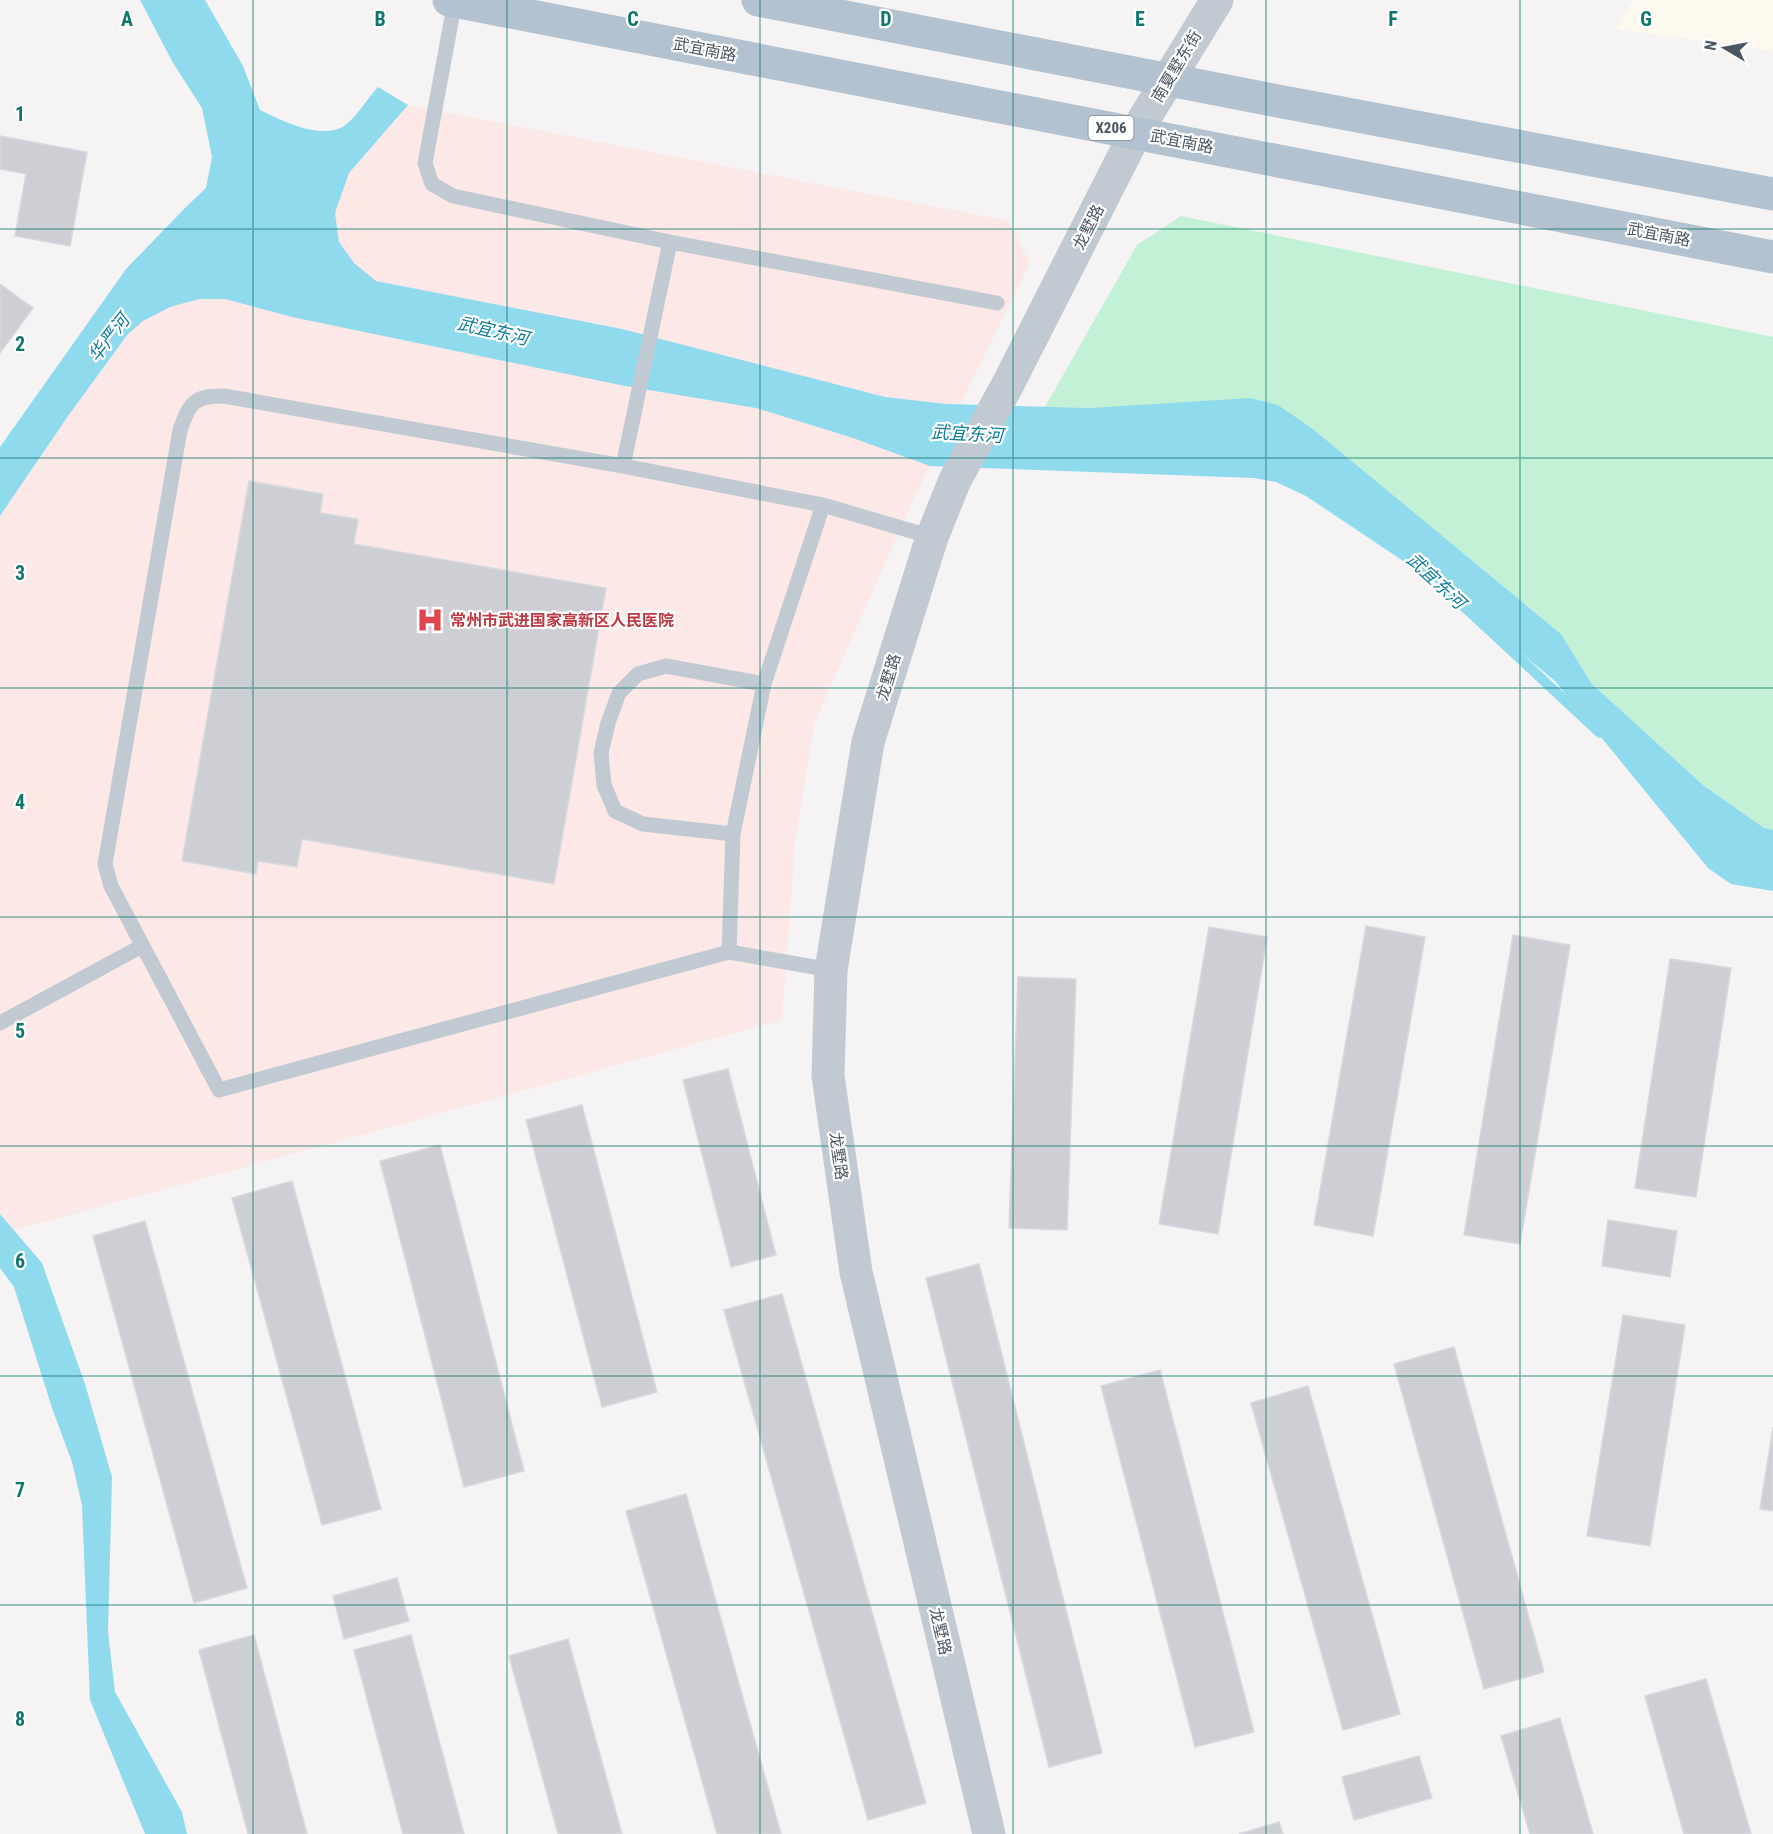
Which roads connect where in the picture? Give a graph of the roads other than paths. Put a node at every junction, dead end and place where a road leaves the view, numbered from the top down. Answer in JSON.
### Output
{"nodes":[{"id":1,"x":758,"y":0,"type":"edge"},
{"id":2,"x":1216,"y":0,"type":"edge"},
{"id":3,"x":452,"y":1,"type":"edge"},
{"id":4,"x":1167,"y":80,"type":"junction"},
{"id":5,"x":1136,"y":132,"type":"junction"},
{"id":6,"x":1773,"y":194,"type":"edge"},
{"id":7,"x":670,"y":242,"type":"junction"},
{"id":8,"x":1773,"y":257,"type":"edge"},
{"id":9,"x":997,"y":303,"type":"dead end"},
{"id":10,"x":623,"y":466,"type":"junction"},
{"id":11,"x":823,"y":505,"type":"junction"},
{"id":12,"x":932,"y":537,"type":"junction"},
{"id":13,"x":764,"y":684,"type":"junction"},
{"id":14,"x":733,"y":834,"type":"junction"},
{"id":15,"x":142,"y":946,"type":"junction"},
{"id":16,"x":729,"y":952,"type":"junction"},
{"id":17,"x":831,"y":970,"type":"junction"},
{"id":18,"x":0,"y":1023,"type":"edge"},
{"id":19,"x":989,"y":1834,"type":"edge"}],
"edges":[{"from":1,"to":4,"type":"main road"},
{"from":2,"to":4,"type":"street","name":"南夏墅东街"},
{"from":3,"to":5,"type":"main road","name":"武宜南路","number":"X206"},
{"from":3,"to":7,"type":"lane"},
{"from":4,"to":5,"type":"street","name":"南夏墅东街"},
{"from":4,"to":6,"type":"main road"},
{"from":5,"to":8,"type":"main road","name":"武宜南路","number":"X206"},
{"from":5,"to":12,"type":"street","name":"龙墅路"},
{"from":7,"to":9,"type":"lane"},
{"from":7,"to":10,"type":"lane"},
{"from":10,"to":11,"type":"lane"},
{"from":10,"to":15,"type":"lane"},
{"from":11,"to":12,"type":"lane"},
{"from":11,"to":13,"type":"lane"},
{"from":12,"to":17,"type":"street","name":"龙墅路"},
{"from":13,"to":14,"type":"lane"},
{"from":13,"to":14,"type":"lane"},
{"from":14,"to":16,"type":"lane"},
{"from":15,"to":16,"type":"lane"},
{"from":15,"to":18,"type":"lane"},
{"from":16,"to":17,"type":"lane"},
{"from":17,"to":19,"type":"street","name":"龙墅路"}]}
